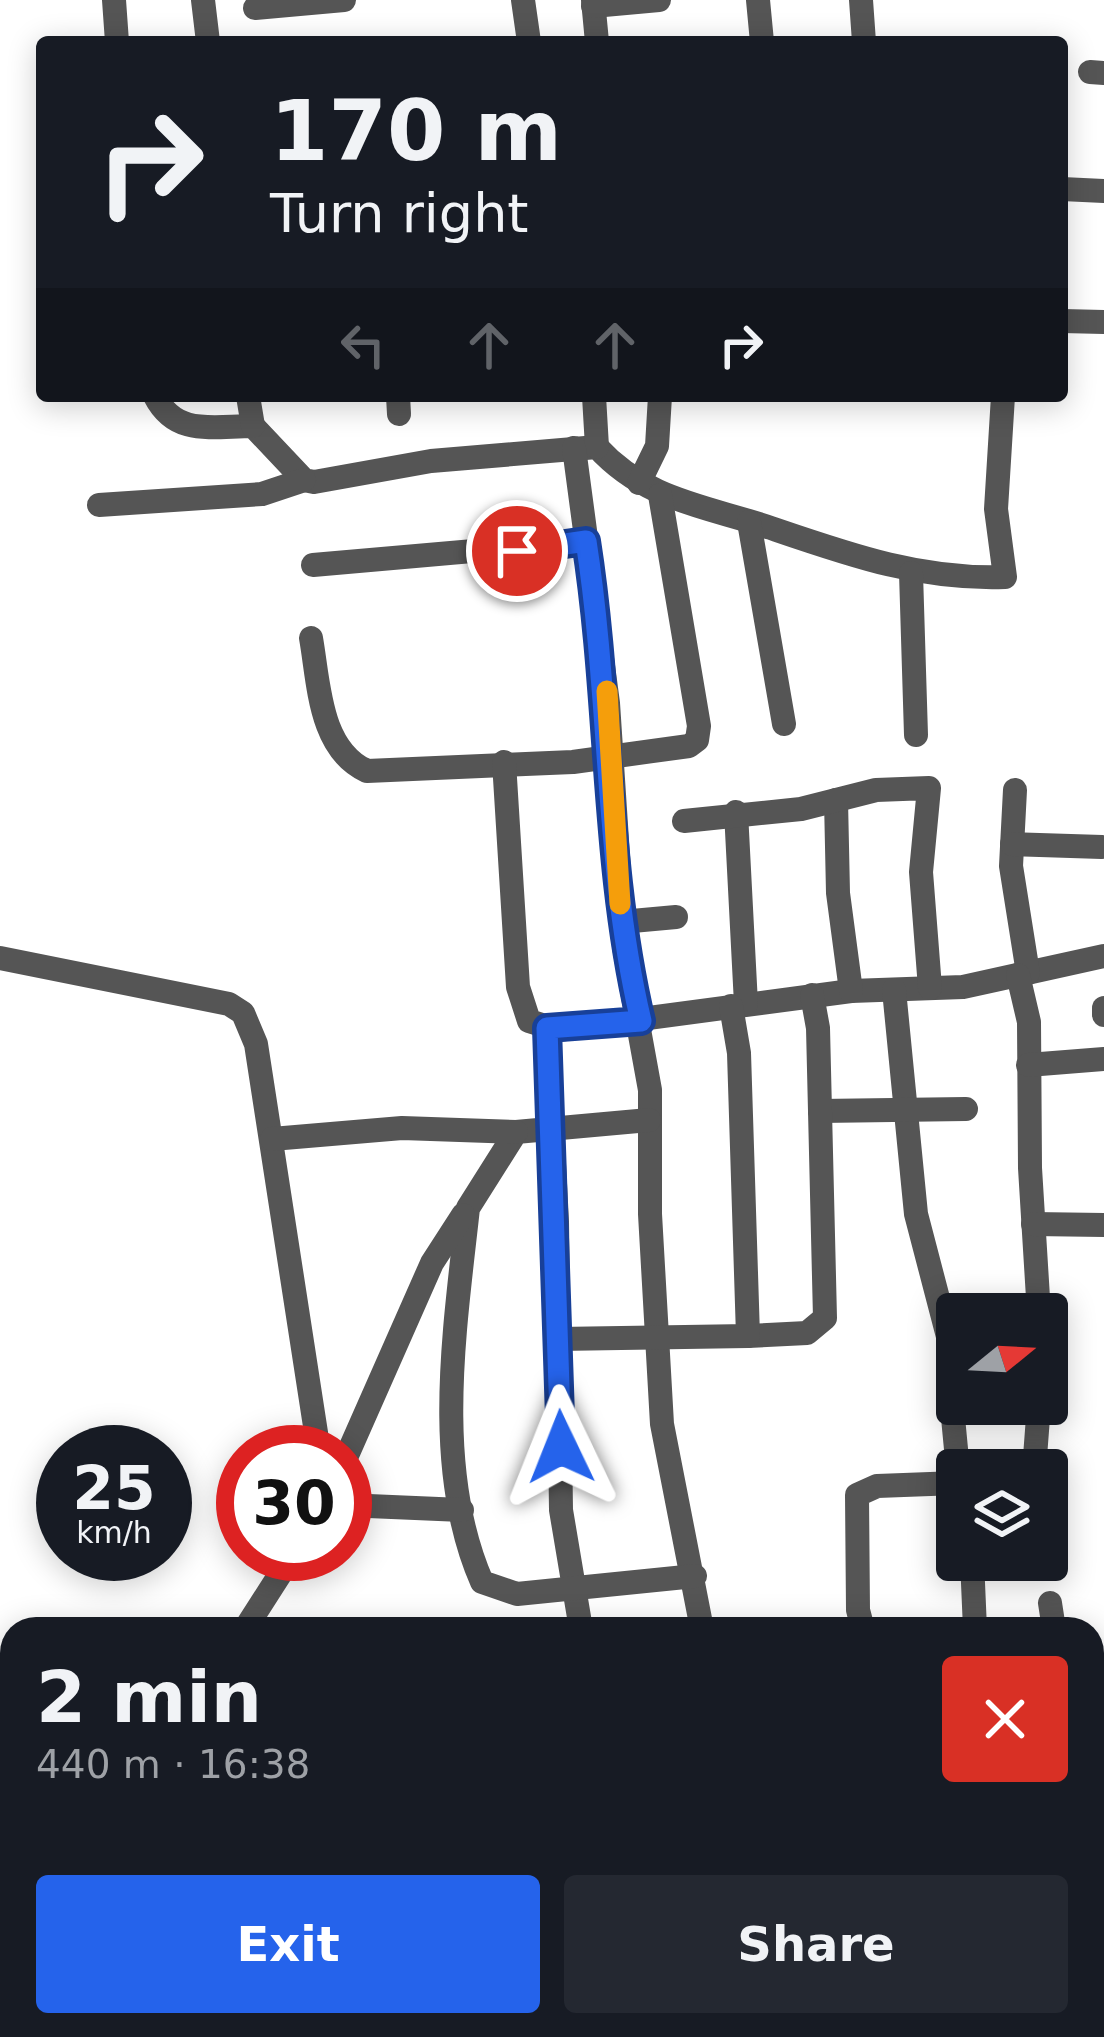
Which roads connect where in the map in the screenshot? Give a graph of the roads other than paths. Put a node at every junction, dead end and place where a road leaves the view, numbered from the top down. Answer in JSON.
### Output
{"nodes":[{"id":1,"x":114,"y":0,"type":"edge"},
{"id":2,"x":203,"y":0,"type":"edge"},
{"id":3,"x":344,"y":0,"type":"edge"},
{"id":4,"x":523,"y":0,"type":"edge"},
{"id":5,"x":659,"y":0,"type":"edge"},
{"id":6,"x":758,"y":0,"type":"edge"},
{"id":7,"x":860,"y":0,"type":"edge"},
{"id":8,"x":593,"y":3,"type":"edge"},
{"id":9,"x":255,"y":8,"type":"dead end"},
{"id":10,"x":117,"y":36,"type":"edge"},
{"id":11,"x":207,"y":36,"type":"edge"},
{"id":12,"x":528,"y":36,"type":"edge"},
{"id":13,"x":596,"y":36,"type":"edge"},
{"id":14,"x":761,"y":36,"type":"edge"},
{"id":15,"x":863,"y":36,"type":"edge"},
{"id":16,"x":1068,"y":189,"type":"edge"},
{"id":17,"x":1104,"y":191,"type":"edge"},
{"id":18,"x":1068,"y":321,"type":"edge"},
{"id":19,"x":1104,"y":322,"type":"edge"},
{"id":20,"x":158,"y":402,"type":"edge"},
{"id":21,"x":249,"y":402,"type":"edge"},
{"id":22,"x":593,"y":402,"type":"edge"},
{"id":23,"x":660,"y":402,"type":"edge"},
{"id":24,"x":1003,"y":402,"type":"edge"},
{"id":25,"x":254,"y":426,"type":"junction"},
{"id":26,"x":585,"y":448,"type":"junction"},
{"id":27,"x":304,"y":480,"type":"junction"},
{"id":28,"x":650,"y":489,"type":"junction"},
{"id":29,"x":99,"y":505,"type":"dead end"},
{"id":30,"x":749,"y":522,"type":"junction"},
{"id":31,"x":586,"y":541,"type":"junction"},
{"id":32,"x":313,"y":565,"type":"dead end"},
{"id":33,"x":911,"y":573,"type":"junction"},
{"id":34,"x":311,"y":638,"type":"dead end"},
{"id":35,"x":784,"y":724,"type":"dead end"},
{"id":36,"x":916,"y":735,"type":"dead end"},
{"id":37,"x":608,"y":758,"type":"junction"},
{"id":38,"x":504,"y":762,"type":"junction"},
{"id":39,"x":1015,"y":790,"type":"dead end"},
{"id":40,"x":836,"y":800,"type":"junction"},
{"id":41,"x":736,"y":812,"type":"junction"},
{"id":42,"x":684,"y":820,"type":"dead end"},
{"id":43,"x":1012,"y":844,"type":"junction"},
{"id":44,"x":1102,"y":847,"type":"edge"},
{"id":45,"x":676,"y":917,"type":"dead end"},
{"id":46,"x":621,"y":922,"type":"junction"},
{"id":47,"x":1104,"y":956,"type":"edge"},
{"id":48,"x":0,"y":958,"type":"edge"},
{"id":49,"x":1023,"y":974,"type":"junction"},
{"id":50,"x":930,"y":988,"type":"junction"},
{"id":51,"x":894,"y":990,"type":"junction"},
{"id":52,"x":851,"y":991,"type":"junction"},
{"id":53,"x":812,"y":995,"type":"junction"},
{"id":54,"x":739,"y":1005,"type":"junction"},
{"id":55,"x":641,"y":1021,"type":"junction"},
{"id":56,"x":547,"y":1028,"type":"junction"},
{"id":57,"x":1104,"y":1059,"type":"edge"},
{"id":58,"x":1028,"y":1065,"type":"junction"},
{"id":59,"x":966,"y":1109,"type":"dead end"},
{"id":60,"x":820,"y":1111,"type":"junction"},
{"id":61,"x":906,"y":1111,"type":"junction"},
{"id":62,"x":649,"y":1120,"type":"junction"},
{"id":63,"x":550,"y":1125,"type":"junction"},
{"id":64,"x":516,"y":1132,"type":"junction"},
{"id":65,"x":272,"y":1139,"type":"junction"},
{"id":66,"x":468,"y":1208,"type":"junction"},
{"id":67,"x":1033,"y":1224,"type":"junction"},
{"id":68,"x":1104,"y":1225,"type":"edge"},
{"id":69,"x":936,"y":1293,"type":"edge"},
{"id":70,"x":1038,"y":1293,"type":"edge"},
{"id":71,"x":748,"y":1336,"type":"junction"},
{"id":72,"x":656,"y":1338,"type":"junction"},
{"id":73,"x":558,"y":1339,"type":"junction"},
{"id":74,"x":316,"y":1425,"type":"edge"},
{"id":75,"x":360,"y":1425,"type":"edge"},
{"id":76,"x":936,"y":1484,"type":"edge"},
{"id":77,"x":372,"y":1506,"type":"edge"},
{"id":78,"x":462,"y":1510,"type":"junction"},
{"id":79,"x":695,"y":1576,"type":"junction"},
{"id":80,"x":276,"y":1581,"type":"edge"},
{"id":81,"x":973,"y":1581,"type":"edge"},
{"id":82,"x":577,"y":1592,"type":"junction"},
{"id":83,"x":1050,"y":1603,"type":"dead end"},
{"id":84,"x":253,"y":1617,"type":"edge"},
{"id":85,"x":580,"y":1617,"type":"edge"},
{"id":86,"x":700,"y":1617,"type":"edge"},
{"id":87,"x":860,"y":1617,"type":"edge"},
{"id":88,"x":974,"y":1617,"type":"edge"},
{"id":89,"x":1052,"y":1617,"type":"edge"}],
"edges":[{"from":1,"to":10,"type":"street"},
{"from":2,"to":11,"type":"street"},
{"from":3,"to":9,"type":"street"},
{"from":4,"to":12,"type":"street"},
{"from":5,"to":8,"type":"street"},
{"from":6,"to":14,"type":"street"},
{"from":7,"to":15,"type":"street"},
{"from":8,"to":13,"type":"street"},
{"from":16,"to":17,"type":"street"},
{"from":18,"to":19,"type":"street"},
{"from":20,"to":25,"type":"street"},
{"from":21,"to":25,"type":"street"},
{"from":22,"to":26,"type":"street"},
{"from":23,"to":28,"type":"street"},
{"from":24,"to":33,"type":"street"},
{"from":25,"to":27,"type":"street"},
{"from":26,"to":27,"type":"street"},
{"from":26,"to":28,"type":"street"},
{"from":26,"to":31,"type":"street"},
{"from":27,"to":29,"type":"street"},
{"from":28,"to":30,"type":"street"},
{"from":28,"to":37,"type":"street"},
{"from":30,"to":33,"type":"street"},
{"from":30,"to":35,"type":"street"},
{"from":31,"to":32,"type":"street"},
{"from":31,"to":37,"type":"street"},
{"from":33,"to":36,"type":"street"},
{"from":34,"to":38,"type":"street"},
{"from":37,"to":38,"type":"street"},
{"from":37,"to":46,"type":"street"},
{"from":38,"to":56,"type":"street"},
{"from":39,"to":43,"type":"street"},
{"from":40,"to":41,"type":"street"},
{"from":40,"to":50,"type":"street"},
{"from":40,"to":52,"type":"street"},
{"from":41,"to":42,"type":"street"},
{"from":41,"to":54,"type":"street"},
{"from":43,"to":44,"type":"street"},
{"from":43,"to":49,"type":"street"},
{"from":45,"to":46,"type":"street"},
{"from":46,"to":55,"type":"street"},
{"from":47,"to":49,"type":"street"},
{"from":48,"to":65,"type":"street"},
{"from":49,"to":50,"type":"street"},
{"from":49,"to":58,"type":"street"},
{"from":50,"to":51,"type":"street"},
{"from":51,"to":52,"type":"street"},
{"from":51,"to":61,"type":"street"},
{"from":52,"to":53,"type":"street"},
{"from":53,"to":54,"type":"street"},
{"from":53,"to":60,"type":"street"},
{"from":54,"to":55,"type":"street"},
{"from":54,"to":71,"type":"street"},
{"from":55,"to":56,"type":"street"},
{"from":55,"to":62,"type":"street"},
{"from":56,"to":63,"type":"street"},
{"from":57,"to":58,"type":"street"},
{"from":58,"to":67,"type":"street"},
{"from":59,"to":61,"type":"street"},
{"from":60,"to":61,"type":"street"},
{"from":60,"to":71,"type":"street"},
{"from":61,"to":69,"type":"street"},
{"from":62,"to":63,"type":"street"},
{"from":62,"to":72,"type":"street"},
{"from":63,"to":64,"type":"street"},
{"from":63,"to":73,"type":"street"},
{"from":64,"to":65,"type":"street"},
{"from":64,"to":66,"type":"street"},
{"from":65,"to":74,"type":"street"},
{"from":66,"to":75,"type":"street"},
{"from":66,"to":78,"type":"street"},
{"from":67,"to":68,"type":"street"},
{"from":67,"to":70,"type":"street"},
{"from":71,"to":72,"type":"street"},
{"from":72,"to":73,"type":"street"},
{"from":72,"to":79,"type":"street"},
{"from":73,"to":82,"type":"street"},
{"from":76,"to":87,"type":"street"},
{"from":77,"to":78,"type":"street"},
{"from":78,"to":82,"type":"street"},
{"from":79,"to":82,"type":"street"},
{"from":79,"to":86,"type":"street"},
{"from":80,"to":84,"type":"street"},
{"from":81,"to":88,"type":"street"},
{"from":82,"to":85,"type":"street"},
{"from":83,"to":89,"type":"street"}]}
